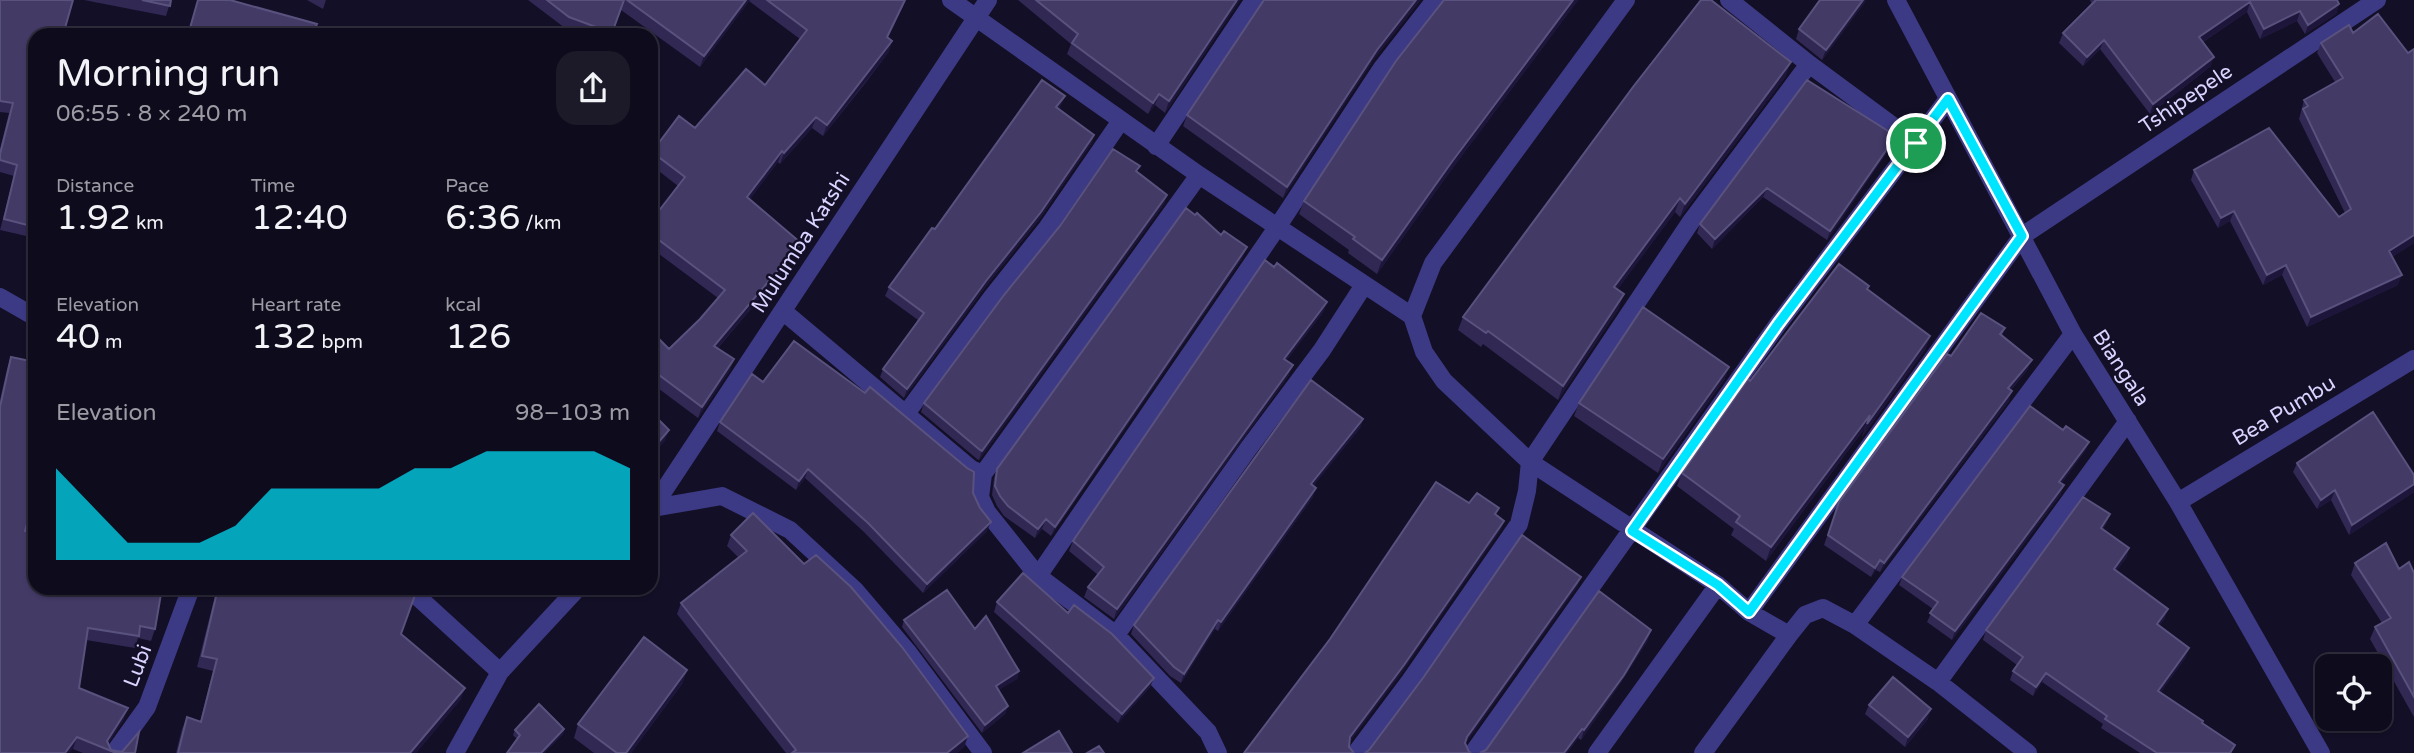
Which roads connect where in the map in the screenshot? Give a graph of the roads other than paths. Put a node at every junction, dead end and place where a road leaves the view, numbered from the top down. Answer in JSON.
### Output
{"nodes":[{"id":1,"x":951,"y":0,"type":"edge"},
{"id":2,"x":988,"y":0,"type":"edge"},
{"id":3,"x":1254,"y":0,"type":"edge"},
{"id":4,"x":1435,"y":0,"type":"edge"},
{"id":5,"x":1626,"y":0,"type":"edge"},
{"id":6,"x":1729,"y":0,"type":"edge"},
{"id":7,"x":2377,"y":0,"type":"edge"},
{"id":8,"x":1899,"y":1,"type":"edge"},
{"id":9,"x":974,"y":18,"type":"junction"},
{"id":10,"x":1809,"y":64,"type":"junction"},
{"id":11,"x":1948,"y":99,"type":"junction"},
{"id":12,"x":1120,"y":121,"type":"junction"},
{"id":13,"x":1916,"y":143,"type":"junction"},
{"id":14,"x":1156,"y":146,"type":"junction"},
{"id":15,"x":1199,"y":176,"type":"junction"},
{"id":16,"x":1278,"y":226,"type":"junction"},
{"id":17,"x":2022,"y":236,"type":"junction"},
{"id":18,"x":1364,"y":285,"type":"junction"},
{"id":19,"x":0,"y":297,"type":"edge"},
{"id":20,"x":784,"y":312,"type":"junction"},
{"id":21,"x":28,"y":313,"type":"edge"},
{"id":22,"x":1412,"y":316,"type":"junction"},
{"id":23,"x":2073,"y":334,"type":"junction"},
{"id":24,"x":2414,"y":359,"type":"edge"},
{"id":25,"x":905,"y":415,"type":"junction"},
{"id":26,"x":2128,"y":421,"type":"junction"},
{"id":27,"x":1530,"y":462,"type":"junction"},
{"id":28,"x":984,"y":474,"type":"junction"},
{"id":29,"x":658,"y":500,"type":"edge"},
{"id":30,"x":2178,"y":502,"type":"junction"},
{"id":31,"x":658,"y":508,"type":"edge"},
{"id":32,"x":1632,"y":531,"type":"junction"},
{"id":33,"x":1038,"y":576,"type":"junction"},
{"id":34,"x":1718,"y":585,"type":"junction"},
{"id":35,"x":188,"y":595,"type":"edge"},
{"id":36,"x":416,"y":595,"type":"edge"},
{"id":37,"x":572,"y":595,"type":"edge"},
{"id":38,"x":1749,"y":612,"type":"junction"},
{"id":39,"x":1855,"y":625,"type":"junction"},
{"id":40,"x":1116,"y":635,"type":"junction"},
{"id":41,"x":1789,"y":635,"type":"junction"},
{"id":42,"x":500,"y":672,"type":"junction"},
{"id":43,"x":1938,"y":682,"type":"junction"},
{"id":44,"x":114,"y":753,"type":"edge"},
{"id":45,"x":455,"y":753,"type":"edge"},
{"id":46,"x":983,"y":753,"type":"edge"},
{"id":47,"x":1218,"y":753,"type":"edge"},
{"id":48,"x":1356,"y":753,"type":"edge"},
{"id":49,"x":1473,"y":753,"type":"edge"},
{"id":50,"x":1597,"y":753,"type":"edge"},
{"id":51,"x":1703,"y":753,"type":"edge"},
{"id":52,"x":2028,"y":753,"type":"edge"},
{"id":53,"x":2321,"y":753,"type":"edge"}],
"edges":[{"from":1,"to":9,"type":"street"},
{"from":2,"to":9,"type":"street","name":"Mulumba Katshi"},
{"from":3,"to":14,"type":"street"},
{"from":4,"to":16,"type":"street"},
{"from":5,"to":22,"type":"street"},
{"from":6,"to":10,"type":"street"},
{"from":7,"to":17,"type":"street","name":"Tshipepele"},
{"from":8,"to":11,"type":"street","name":"Biangala"},
{"from":9,"to":12,"type":"street"},
{"from":9,"to":20,"type":"street","name":"Mulumba Katshi"},
{"from":10,"to":13,"type":"street"},
{"from":10,"to":27,"type":"street"},
{"from":11,"to":13,"type":"street"},
{"from":11,"to":17,"type":"street","name":"Biangala"},
{"from":12,"to":14,"type":"street"},
{"from":12,"to":25,"type":"street"},
{"from":13,"to":32,"type":"street"},
{"from":14,"to":15,"type":"street"},
{"from":15,"to":16,"type":"street"},
{"from":15,"to":28,"type":"street"},
{"from":16,"to":18,"type":"street"},
{"from":16,"to":33,"type":"street"},
{"from":17,"to":23,"type":"street","name":"Biangala"},
{"from":17,"to":38,"type":"street"},
{"from":18,"to":22,"type":"street"},
{"from":18,"to":40,"type":"street"},
{"from":19,"to":21,"type":"street"},
{"from":20,"to":25,"type":"street"},
{"from":20,"to":29,"type":"street","name":"Mulumba Katshi"},
{"from":22,"to":27,"type":"street"},
{"from":23,"to":26,"type":"street","name":"Biangala"},
{"from":23,"to":39,"type":"street"},
{"from":24,"to":30,"type":"street","name":"Bea Pumbu"},
{"from":25,"to":28,"type":"street"},
{"from":26,"to":30,"type":"street","name":"Biangala"},
{"from":26,"to":43,"type":"street"},
{"from":27,"to":32,"type":"street"},
{"from":27,"to":48,"type":"street"},
{"from":28,"to":33,"type":"street"},
{"from":30,"to":53,"type":"street","name":"Biangala"},
{"from":31,"to":46,"type":"street"},
{"from":32,"to":34,"type":"street"},
{"from":32,"to":49,"type":"street"},
{"from":33,"to":40,"type":"street"},
{"from":34,"to":38,"type":"street"},
{"from":34,"to":50,"type":"street"},
{"from":35,"to":44,"type":"street","name":"Lubi"},
{"from":36,"to":42,"type":"street"},
{"from":37,"to":42,"type":"street"},
{"from":38,"to":41,"type":"street"},
{"from":39,"to":41,"type":"street"},
{"from":39,"to":43,"type":"street"},
{"from":40,"to":47,"type":"street"},
{"from":41,"to":51,"type":"street"},
{"from":42,"to":45,"type":"street"},
{"from":43,"to":52,"type":"street"}]}
